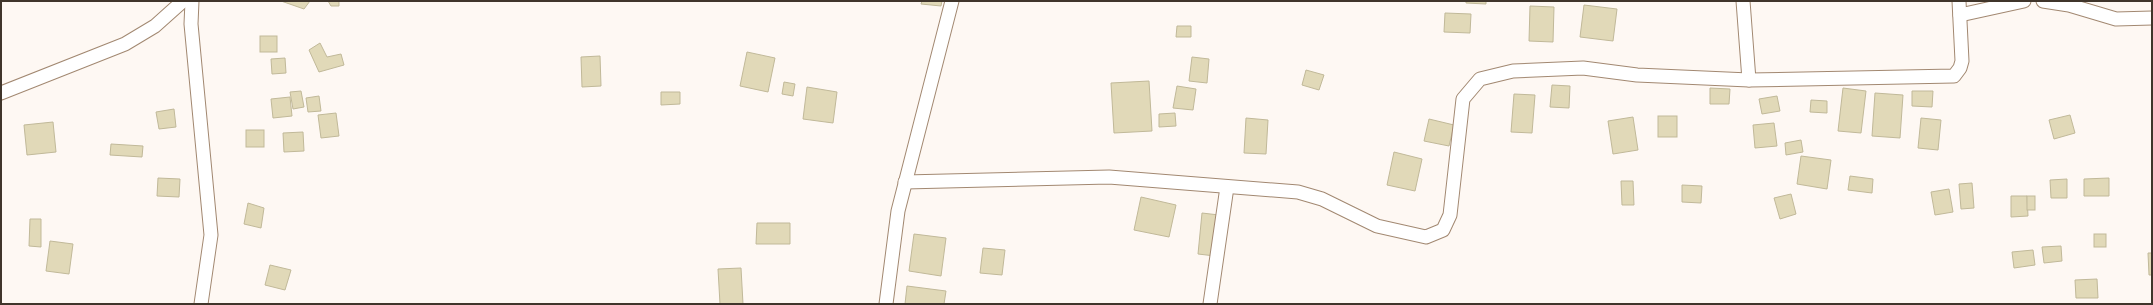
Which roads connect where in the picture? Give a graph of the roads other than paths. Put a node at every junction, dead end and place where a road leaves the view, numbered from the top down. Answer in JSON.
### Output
{"nodes":[{"id":1,"x":182,"y":1,"type":"edge"},
{"id":2,"x":192,"y":1,"type":"edge"},
{"id":3,"x":952,"y":1,"type":"edge"},
{"id":4,"x":1743,"y":1,"type":"edge"},
{"id":5,"x":1959,"y":1,"type":"edge"},
{"id":6,"x":2024,"y":1,"type":"edge"},
{"id":7,"x":2044,"y":1,"type":"edge"},
{"id":8,"x":1960,"y":15,"type":"junction"},
{"id":9,"x":2152,"y":18,"type":"edge"},
{"id":10,"x":1748,"y":80,"type":"junction"},
{"id":11,"x":1,"y":93,"type":"edge"},
{"id":12,"x":905,"y":182,"type":"junction"},
{"id":13,"x":1227,"y":187,"type":"junction"},
{"id":14,"x":201,"y":304,"type":"edge"},
{"id":15,"x":886,"y":304,"type":"edge"},
{"id":16,"x":1210,"y":304,"type":"edge"}],
"edges":[{"from":1,"to":11,"type":"street"},
{"from":2,"to":14,"type":"street"},
{"from":3,"to":12,"type":"street"},
{"from":4,"to":10,"type":"street"},
{"from":5,"to":8,"type":"street"},
{"from":6,"to":8,"type":"street"},
{"from":7,"to":9,"type":"street"},
{"from":8,"to":10,"type":"street"},
{"from":10,"to":13,"type":"street"},
{"from":12,"to":13,"type":"street"},
{"from":12,"to":15,"type":"street"},
{"from":13,"to":16,"type":"street"}]}
